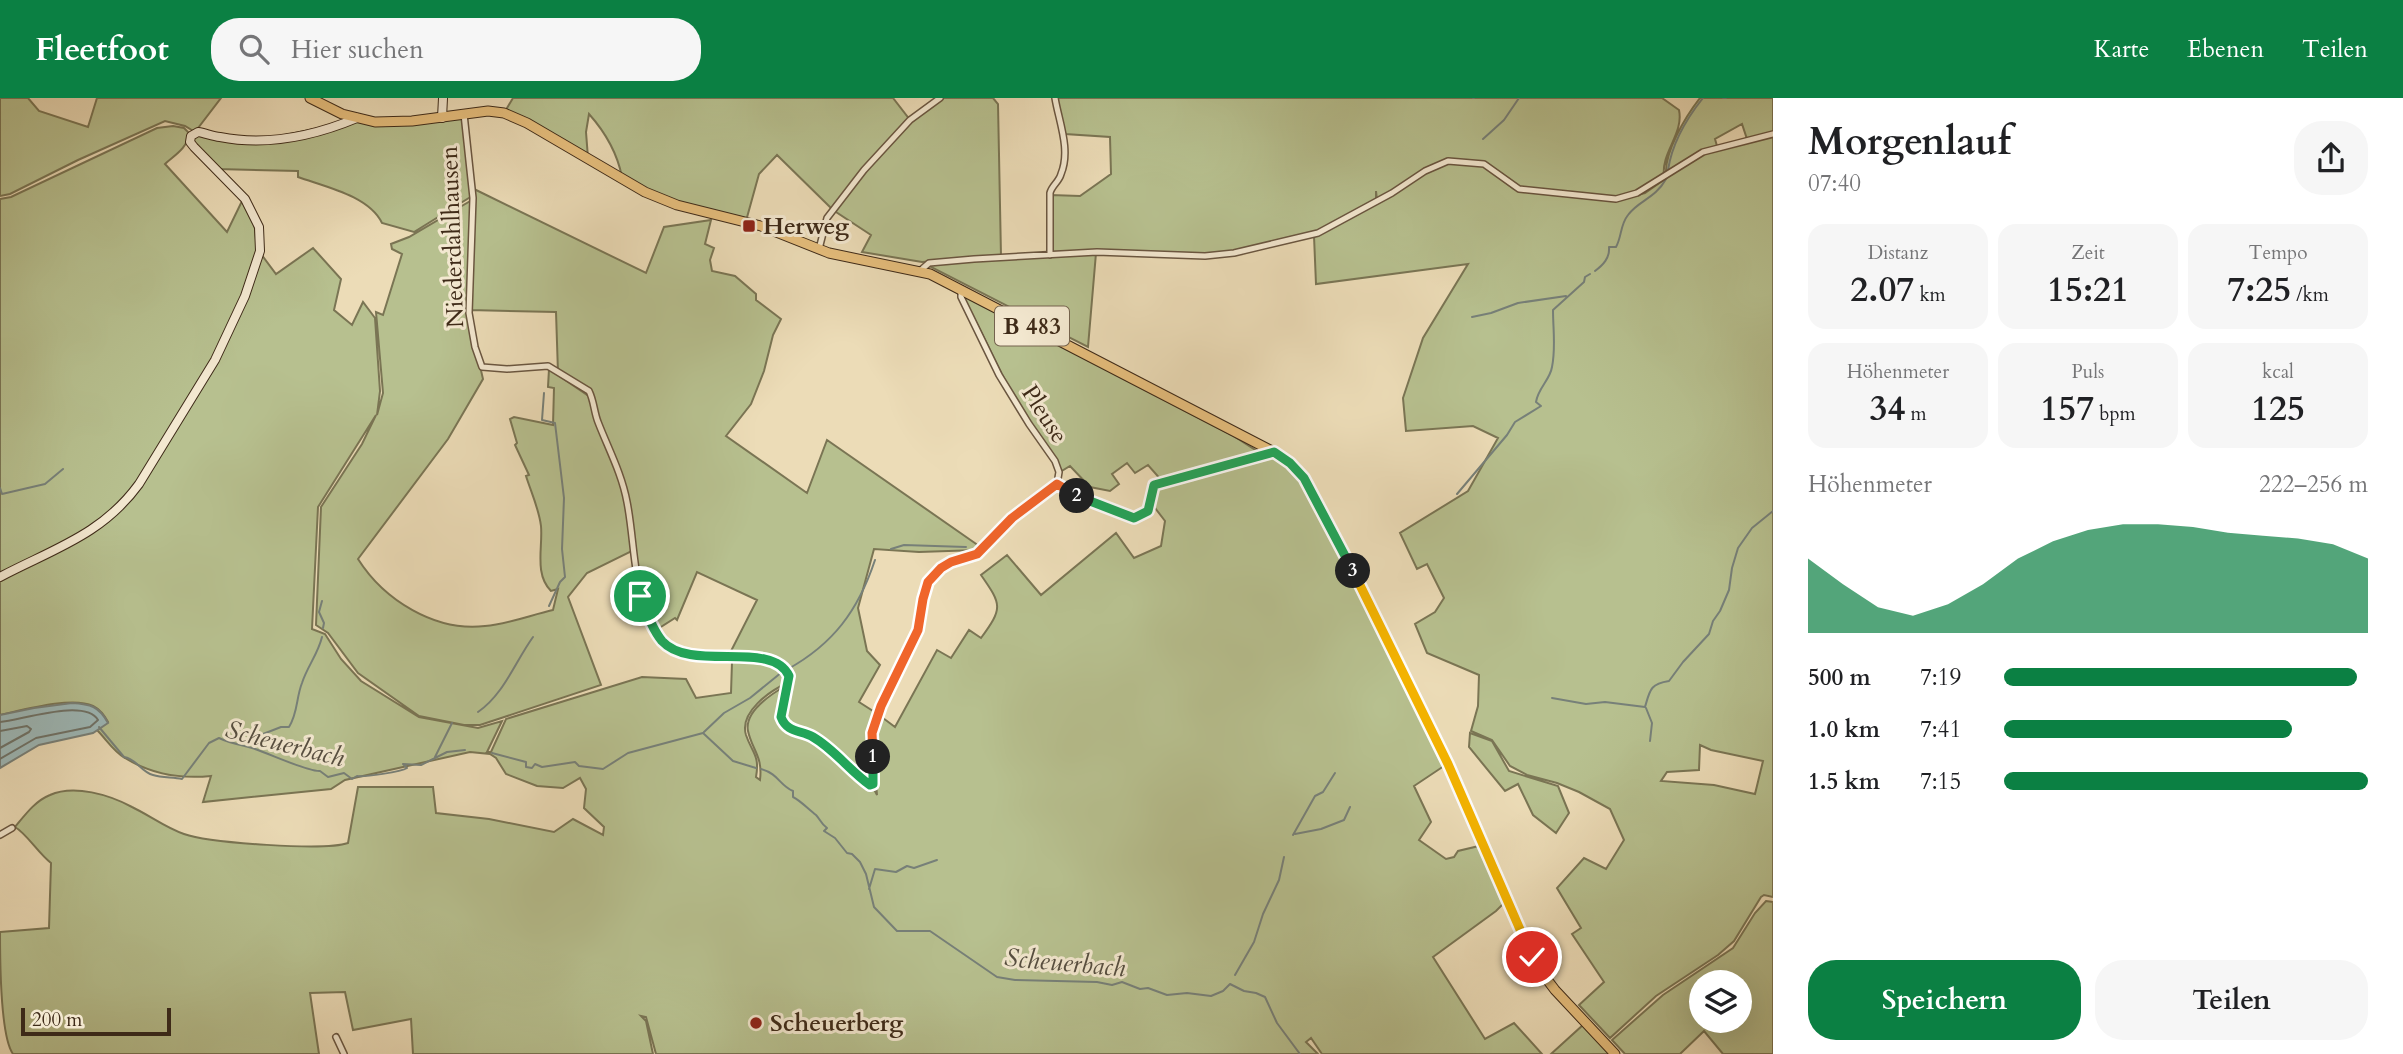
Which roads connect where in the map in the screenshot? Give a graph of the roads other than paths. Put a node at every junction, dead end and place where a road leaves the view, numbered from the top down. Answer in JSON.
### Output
{"nodes":[{"id":1,"x":310,"y":98,"type":"edge"},
{"id":2,"x":443,"y":98,"type":"edge"},
{"id":3,"x":940,"y":98,"type":"edge"},
{"id":4,"x":1055,"y":98,"type":"edge"},
{"id":5,"x":464,"y":114,"type":"junction"},
{"id":6,"x":357,"y":118,"type":"junction"},
{"id":7,"x":442,"y":118,"type":"junction"},
{"id":8,"x":1773,"y":134,"type":"edge"},
{"id":9,"x":819,"y":249,"type":"junction"},
{"id":10,"x":1050,"y":255,"type":"junction"},
{"id":11,"x":921,"y":270,"type":"junction"},
{"id":12,"x":961,"y":289,"type":"junction"},
{"id":13,"x":1274,"y":452,"type":"junction"},
{"id":14,"x":1057,"y":484,"type":"junction"},
{"id":15,"x":0,"y":577,"type":"edge"},
{"id":16,"x":12,"y":828,"type":"dead end"},
{"id":17,"x":0,"y":835,"type":"edge"},
{"id":18,"x":336,"y":1037,"type":"dead end"},
{"id":19,"x":344,"y":1054,"type":"edge"},
{"id":20,"x":1615,"y":1054,"type":"edge"}],
"edges":[{"from":1,"to":6,"type":"main road","number":"B 483"},
{"from":2,"to":7,"type":"street"},
{"from":3,"to":9,"type":"street"},
{"from":4,"to":10,"type":"street"},
{"from":5,"to":7,"type":"main road","number":"B 483"},
{"from":5,"to":9,"type":"main road","number":"B 483"},
{"from":5,"to":14,"type":"street","name":"Niederdahlhausen"},
{"from":6,"to":7,"type":"main road","number":"B 483"},
{"from":6,"to":15,"type":"street"},
{"from":8,"to":10,"type":"street"},
{"from":9,"to":11,"type":"main road","number":"B 483"},
{"from":10,"to":11,"type":"street"},
{"from":11,"to":12,"type":"main road","number":"B 483"},
{"from":12,"to":13,"type":"main road","number":"B 483"},
{"from":12,"to":14,"type":"street","name":"Pleuse"},
{"from":13,"to":14,"type":"street","name":"Pleuse"},
{"from":13,"to":20,"type":"main road","number":"B 483"},
{"from":16,"to":17,"type":"street"},
{"from":18,"to":19,"type":"street"}]}
